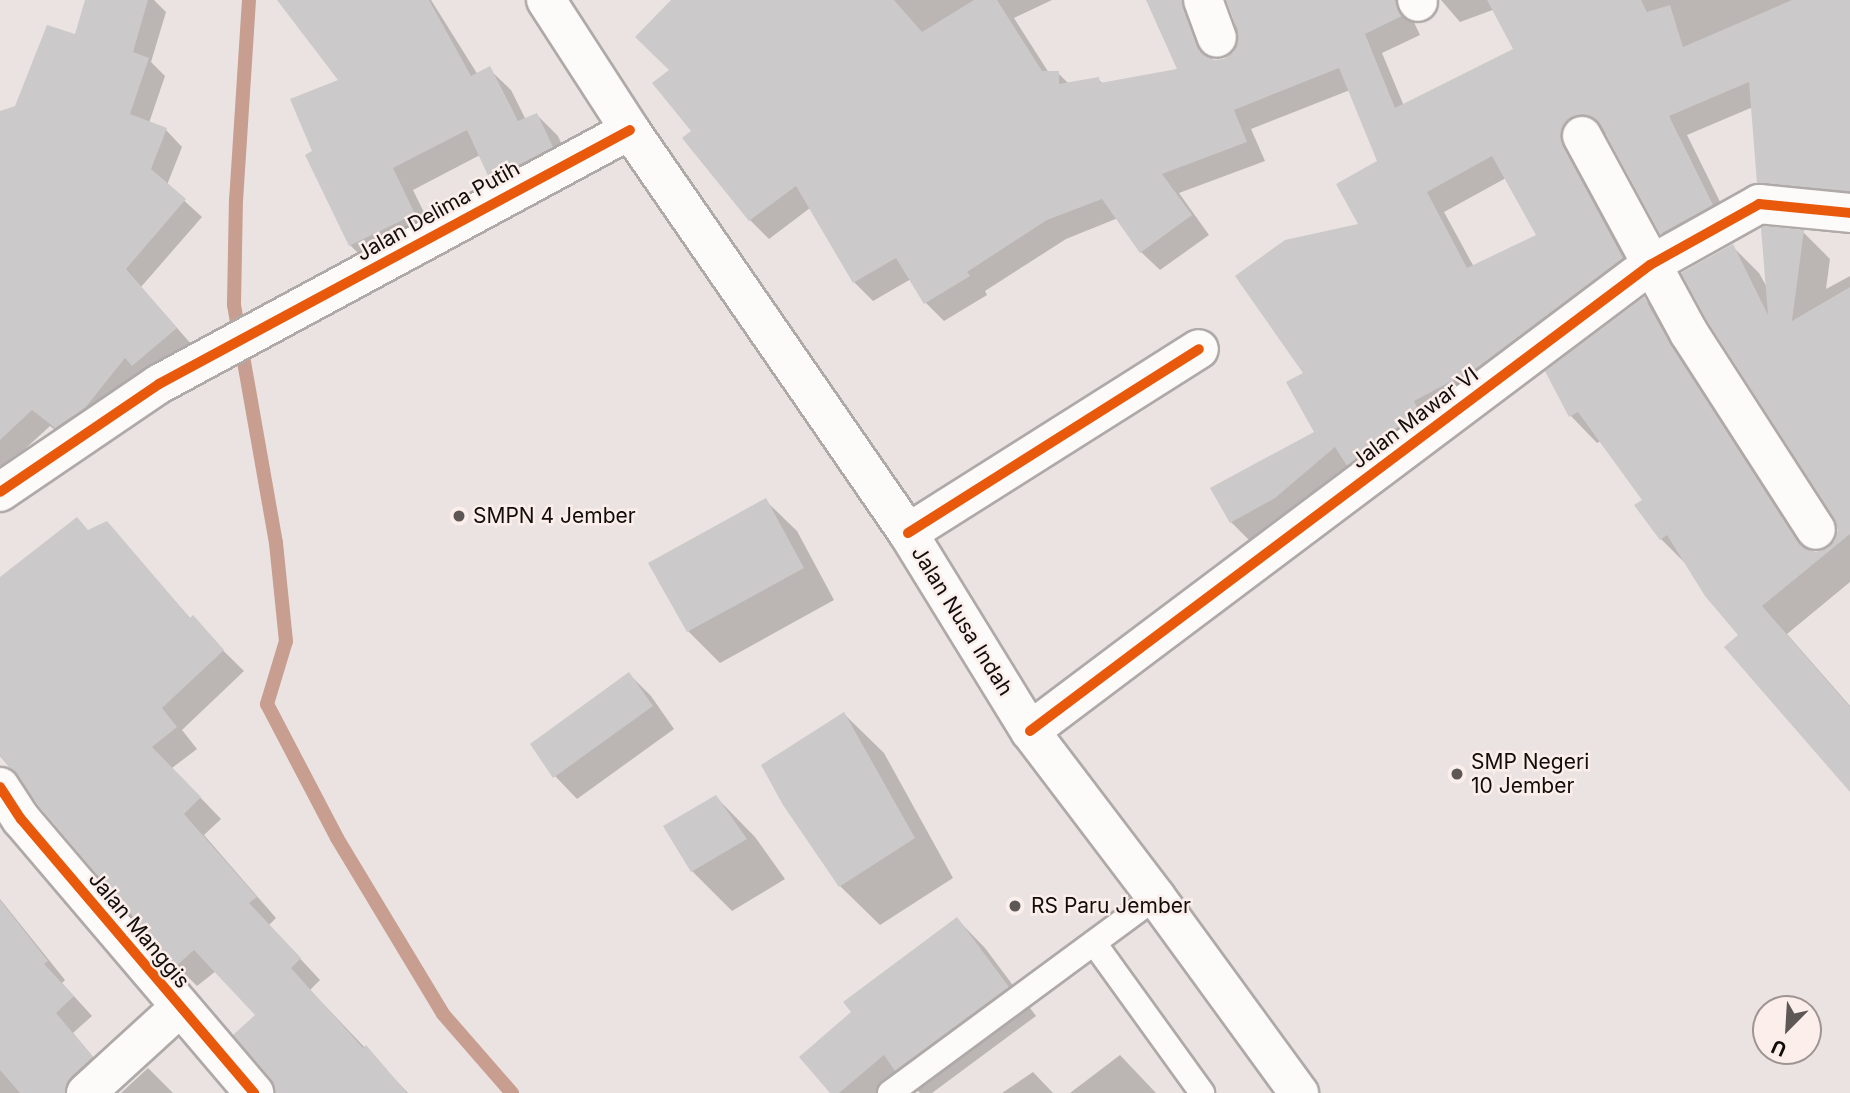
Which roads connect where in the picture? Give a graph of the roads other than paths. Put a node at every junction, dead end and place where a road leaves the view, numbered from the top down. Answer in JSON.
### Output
{"nodes":[{"id":1,"x":546,"y":0,"type":"edge"},
{"id":2,"x":1202,"y":0,"type":"edge"},
{"id":3,"x":1217,"y":38,"type":"dead end"},
{"id":4,"x":630,"y":130,"type":"junction"},
{"id":5,"x":1582,"y":136,"type":"dead end"},
{"id":6,"x":1850,"y":213,"type":"edge"},
{"id":7,"x":1650,"y":265,"type":"junction"},
{"id":8,"x":1199,"y":349,"type":"dead end"},
{"id":9,"x":0,"y":492,"type":"edge"},
{"id":10,"x":1816,"y":530,"type":"dead end"},
{"id":11,"x":908,"y":533,"type":"junction"},
{"id":12,"x":1030,"y":731,"type":"junction"},
{"id":13,"x":0,"y":786,"type":"edge"},
{"id":14,"x":10,"y":828,"type":"edge"},
{"id":15,"x":1156,"y":897,"type":"junction"},
{"id":16,"x":1094,"y":943,"type":"junction"},
{"id":17,"x":179,"y":1008,"type":"junction"},
{"id":18,"x":86,"y":1093,"type":"edge"},
{"id":19,"x":254,"y":1093,"type":"edge"},
{"id":20,"x":890,"y":1093,"type":"edge"},
{"id":21,"x":1202,"y":1093,"type":"edge"},
{"id":22,"x":1299,"y":1093,"type":"edge"}],
"edges":[{"from":1,"to":4,"type":"street","name":"Jalan Nusa Indah"},
{"from":2,"to":3,"type":"street"},
{"from":4,"to":9,"type":"street","name":"Jalan Delima Putih"},
{"from":4,"to":11,"type":"street","name":"Jalan Nusa Indah"},
{"from":5,"to":7,"type":"street"},
{"from":6,"to":7,"type":"street","name":"Jalan Mawar VI"},
{"from":7,"to":10,"type":"street"},
{"from":7,"to":12,"type":"street","name":"Jalan Mawar VI"},
{"from":8,"to":11,"type":"street"},
{"from":11,"to":12,"type":"street","name":"Jalan Nusa Indah"},
{"from":12,"to":15,"type":"street","name":"Jalan Nusa Indah"},
{"from":13,"to":14,"type":"street","name":"Jalan Manggis"},
{"from":14,"to":17,"type":"street","name":"Jalan Manggis"},
{"from":15,"to":16,"type":"lane"},
{"from":15,"to":22,"type":"street","name":"Jalan Nusa Indah"},
{"from":16,"to":20,"type":"lane"},
{"from":16,"to":21,"type":"lane"},
{"from":17,"to":18,"type":"street"},
{"from":17,"to":19,"type":"street","name":"Jalan Manggis"}]}
